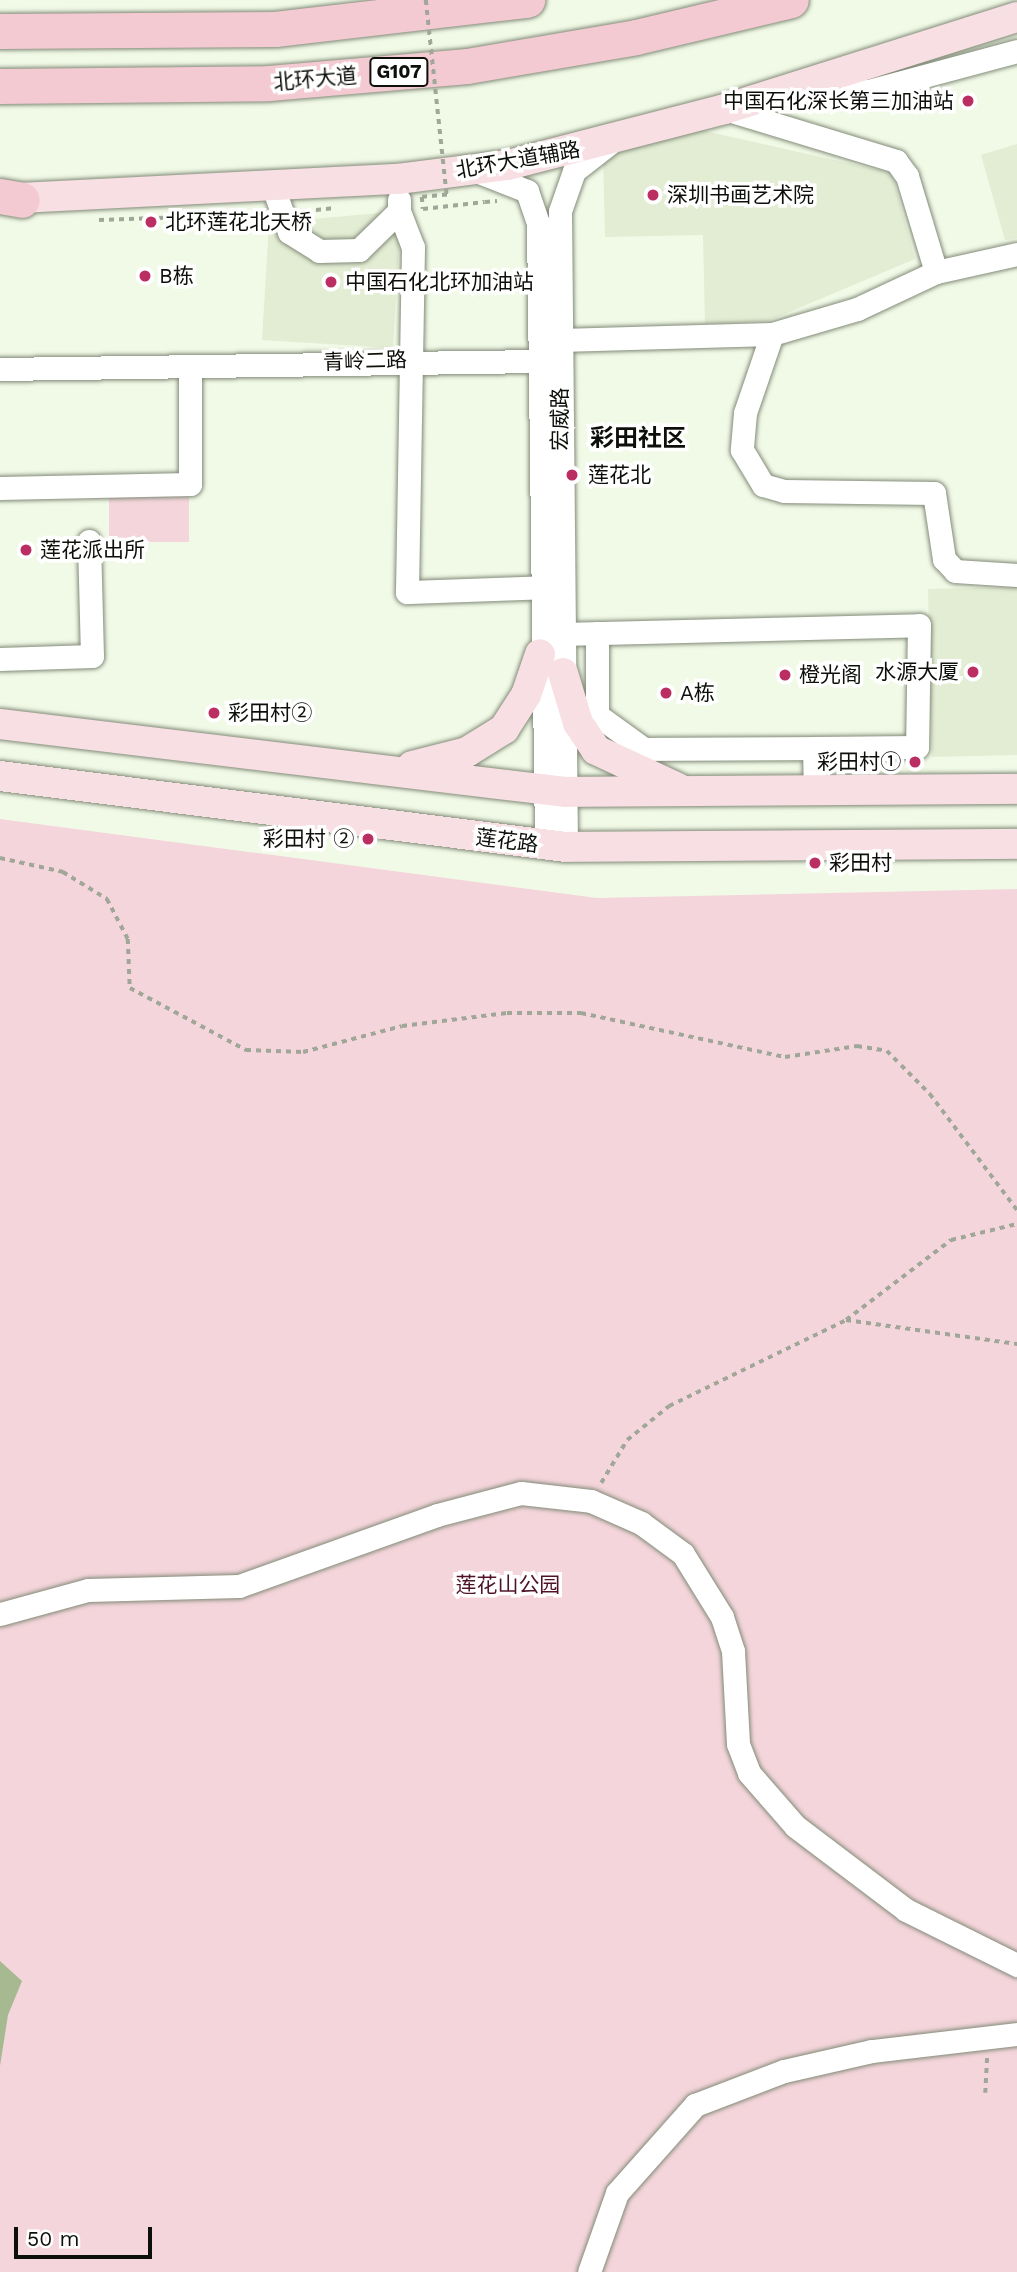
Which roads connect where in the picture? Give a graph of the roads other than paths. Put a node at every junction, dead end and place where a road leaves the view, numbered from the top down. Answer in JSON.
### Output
{"nodes":[{"id":1,"x":527,"y":0,"type":"edge"},
{"id":2,"x":791,"y":0,"type":"edge"},
{"id":3,"x":1017,"y":17,"type":"edge"},
{"id":4,"x":0,"y":31,"type":"edge"},
{"id":5,"x":1017,"y":51,"type":"edge"},
{"id":6,"x":0,"y":86,"type":"edge"},
{"id":7,"x":776,"y":94,"type":"junction"},
{"id":8,"x":725,"y":109,"type":"junction"},
{"id":9,"x":614,"y":141,"type":"junction"},
{"id":10,"x":472,"y":170,"type":"junction"},
{"id":11,"x":398,"y":179,"type":"junction"},
{"id":12,"x":273,"y":187,"type":"junction"},
{"id":13,"x":7,"y":198,"type":"edge"},
{"id":14,"x":400,"y":211,"type":"junction"},
{"id":15,"x":1017,"y":254,"type":"edge"},
{"id":16,"x":936,"y":272,"type":"junction"},
{"id":17,"x":772,"y":334,"type":"junction"},
{"id":18,"x":560,"y":340,"type":"junction"},
{"id":19,"x":410,"y":360,"type":"junction"},
{"id":20,"x":539,"y":360,"type":"junction"},
{"id":21,"x":190,"y":366,"type":"junction"},
{"id":22,"x":0,"y":369,"type":"edge"},
{"id":23,"x":0,"y":488,"type":"edge"},
{"id":24,"x":89,"y":541,"type":"dead end"},
{"id":25,"x":1017,"y":575,"type":"edge"},
{"id":26,"x":550,"y":587,"type":"junction"},
{"id":27,"x":597,"y":633,"type":"junction"},
{"id":28,"x":562,"y":634,"type":"junction"},
{"id":29,"x":540,"y":654,"type":"junction"},
{"id":30,"x":0,"y":659,"type":"edge"},
{"id":31,"x":563,"y":673,"type":"junction"},
{"id":32,"x":0,"y":724,"type":"edge"},
{"id":33,"x":814,"y":748,"type":"junction"},
{"id":34,"x":392,"y":770,"type":"junction"},
{"id":35,"x":0,"y":776,"type":"edge"},
{"id":36,"x":1017,"y":789,"type":"edge"},
{"id":37,"x":555,"y":791,"type":"junction"},
{"id":38,"x":815,"y":793,"type":"junction"},
{"id":39,"x":694,"y":795,"type":"junction"},
{"id":40,"x":1017,"y":844,"type":"edge"},
{"id":41,"x":556,"y":846,"type":"junction"},
{"id":42,"x":0,"y":1614,"type":"edge"},
{"id":43,"x":1017,"y":1965,"type":"edge"},
{"id":44,"x":1017,"y":2034,"type":"edge"},
{"id":45,"x":589,"y":2272,"type":"edge"}],
"edges":[{"from":1,"to":4,"type":"highway"},
{"from":2,"to":6,"type":"highway","name":"北环大道","number":"G107"},
{"from":3,"to":7,"type":"main road","name":"北环大道辅路"},
{"from":5,"to":7,"type":"street"},
{"from":7,"to":8,"type":"main road","name":"北环大道辅路"},
{"from":8,"to":9,"type":"main road","name":"北环大道辅路"},
{"from":8,"to":16,"type":"street"},
{"from":9,"to":10,"type":"main road","name":"北环大道辅路"},
{"from":9,"to":18,"type":"street","name":"宏威路"},
{"from":10,"to":11,"type":"main road","name":"北环大道辅路"},
{"from":10,"to":20,"type":"street","name":"宏威路"},
{"from":11,"to":12,"type":"main road","name":"北环大道辅路"},
{"from":11,"to":14,"type":"street"},
{"from":12,"to":13,"type":"main road","name":"北环大道辅路"},
{"from":12,"to":14,"type":"street"},
{"from":14,"to":19,"type":"street"},
{"from":15,"to":16,"type":"street"},
{"from":16,"to":17,"type":"street"},
{"from":17,"to":18,"type":"street"},
{"from":17,"to":25,"type":"street"},
{"from":18,"to":26,"type":"street","name":"宏威路"},
{"from":19,"to":20,"type":"street","name":"青岭二路"},
{"from":19,"to":21,"type":"street","name":"青岭二路"},
{"from":19,"to":26,"type":"street"},
{"from":20,"to":26,"type":"street","name":"宏威路"},
{"from":21,"to":22,"type":"street","name":"青岭二路"},
{"from":21,"to":23,"type":"street"},
{"from":24,"to":30,"type":"street"},
{"from":26,"to":28,"type":"street","name":"宏威路"},
{"from":26,"to":29,"type":"street","name":"宏威路"},
{"from":27,"to":28,"type":"street"},
{"from":27,"to":33,"type":"street"},
{"from":27,"to":33,"type":"street"},
{"from":28,"to":31,"type":"street","name":"宏威路"},
{"from":29,"to":34,"type":"main road"},
{"from":29,"to":37,"type":"street","name":"宏威路"},
{"from":31,"to":37,"type":"street","name":"宏威路"},
{"from":31,"to":39,"type":"main road"},
{"from":32,"to":34,"type":"main road"},
{"from":33,"to":38,"type":"street"},
{"from":34,"to":37,"type":"main road"},
{"from":35,"to":41,"type":"main road","name":"莲花路"},
{"from":36,"to":38,"type":"main road"},
{"from":37,"to":39,"type":"main road"},
{"from":37,"to":41,"type":"street","name":"宏威路"},
{"from":38,"to":39,"type":"main road"},
{"from":40,"to":41,"type":"main road","name":"莲花路"},
{"from":42,"to":43,"type":"street"},
{"from":44,"to":45,"type":"street"}]}
